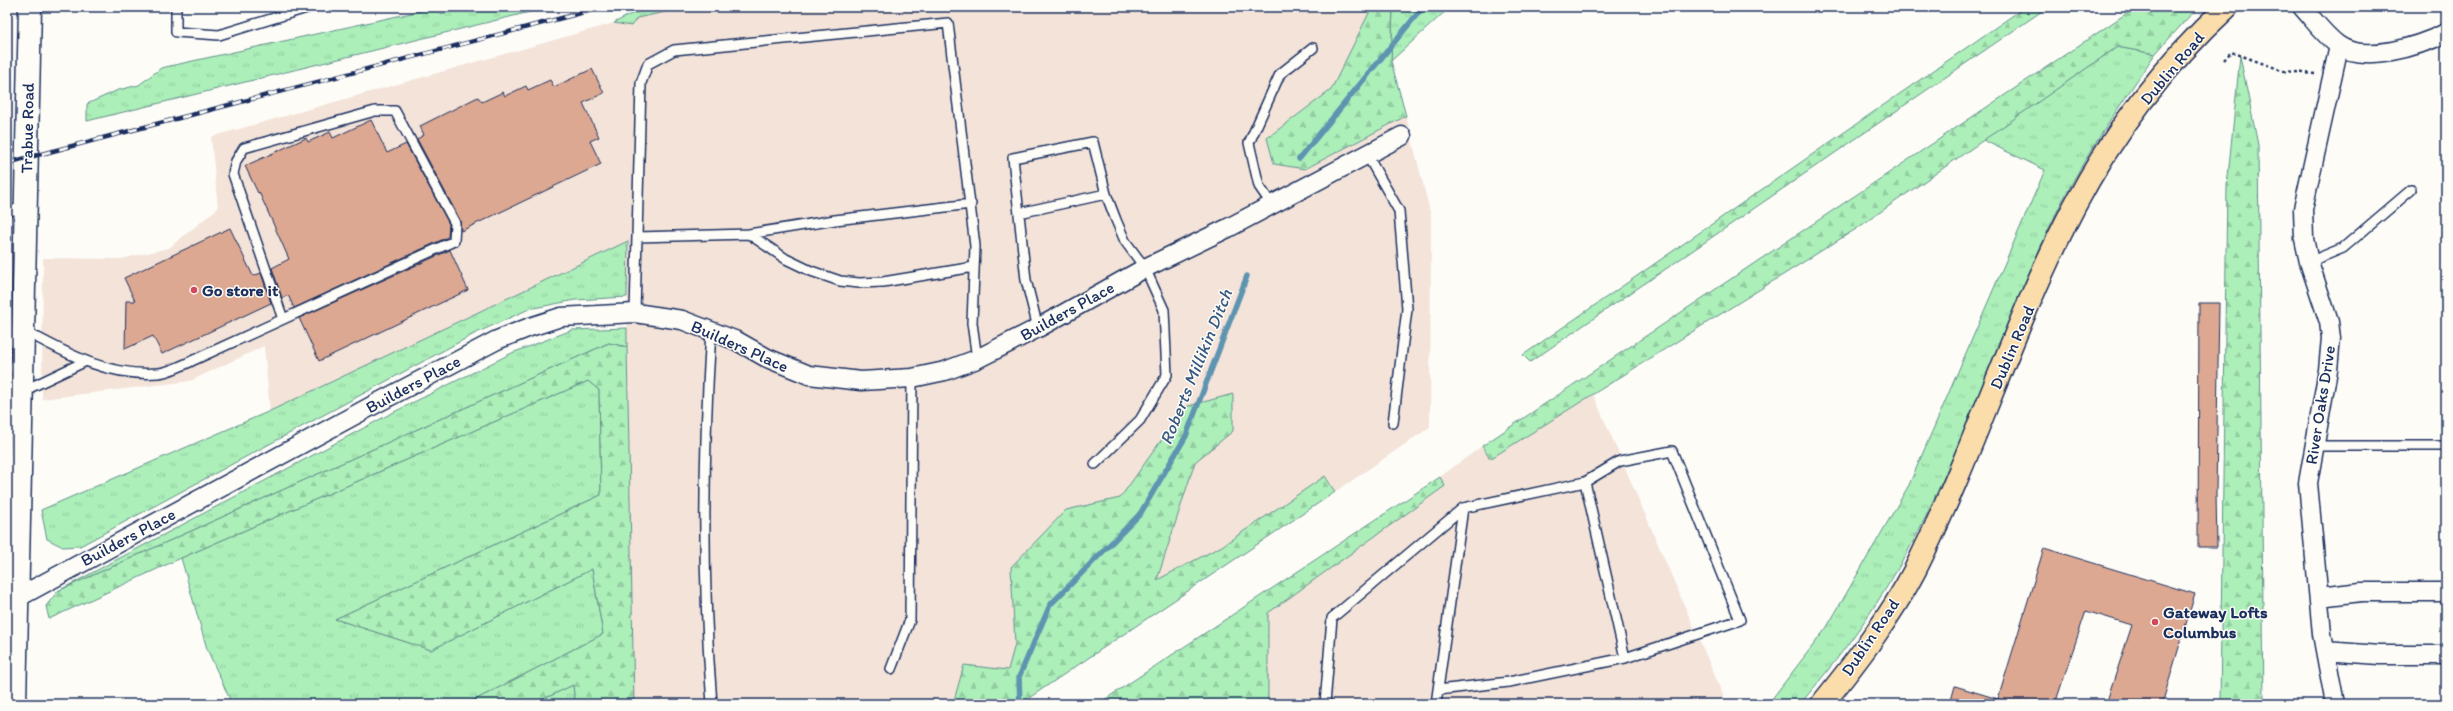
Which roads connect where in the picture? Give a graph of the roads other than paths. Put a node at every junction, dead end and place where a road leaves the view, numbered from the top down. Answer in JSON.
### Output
{"nodes":[{"id":1,"x":30,"y":7,"type":"edge"},
{"id":2,"x":176,"y":7,"type":"edge"},
{"id":3,"x":310,"y":7,"type":"edge"},
{"id":4,"x":2227,"y":7,"type":"edge"},
{"id":5,"x":2302,"y":7,"type":"edge"},
{"id":6,"x":2446,"y":32,"type":"edge"},
{"id":7,"x":2339,"y":46,"type":"junction"},
{"id":8,"x":1313,"y":48,"type":"dead end"},
{"id":9,"x":1402,"y":136,"type":"dead end"},
{"id":10,"x":1367,"y":155,"type":"junction"},
{"id":11,"x":2411,"y":190,"type":"dead end"},
{"id":12,"x":1106,"y":194,"type":"junction"},
{"id":13,"x":971,"y":204,"type":"junction"},
{"id":14,"x":1272,"y":205,"type":"junction"},
{"id":15,"x":16,"y":210,"type":"edge"},
{"id":16,"x":1019,"y":214,"type":"junction"},
{"id":17,"x":749,"y":234,"type":"junction"},
{"id":18,"x":638,"y":237,"type":"junction"},
{"id":19,"x":2309,"y":262,"type":"junction"},
{"id":20,"x":974,"y":267,"type":"junction"},
{"id":21,"x":1145,"y":268,"type":"junction"},
{"id":22,"x":635,"y":313,"type":"junction"},
{"id":23,"x":283,"y":319,"type":"junction"},
{"id":24,"x":1038,"y":328,"type":"junction"},
{"id":25,"x":711,"y":331,"type":"junction"},
{"id":26,"x":17,"y":337,"type":"edge"},
{"id":27,"x":977,"y":359,"type":"junction"},
{"id":28,"x":84,"y":362,"type":"junction"},
{"id":29,"x":14,"y":367,"type":"edge"},
{"id":30,"x":912,"y":378,"type":"junction"},
{"id":31,"x":21,"y":391,"type":"junction"},
{"id":32,"x":1393,"y":423,"type":"dead end"},
{"id":33,"x":2314,"y":446,"type":"junction"},
{"id":34,"x":2446,"y":446,"type":"edge"},
{"id":35,"x":1095,"y":464,"type":"dead end"},
{"id":36,"x":1585,"y":482,"type":"junction"},
{"id":37,"x":13,"y":492,"type":"edge"},
{"id":38,"x":1463,"y":508,"type":"junction"},
{"id":39,"x":2446,"y":592,"type":"edge"},
{"id":40,"x":2318,"y":597,"type":"junction"},
{"id":41,"x":17,"y":598,"type":"junction"},
{"id":42,"x":2325,"y":651,"type":"junction"},
{"id":43,"x":2446,"y":655,"type":"edge"},
{"id":44,"x":1625,"y":658,"type":"junction"},
{"id":45,"x":891,"y":668,"type":"dead end"},
{"id":46,"x":1438,"y":690,"type":"junction"},
{"id":47,"x":15,"y":704,"type":"edge"},
{"id":48,"x":712,"y":704,"type":"edge"},
{"id":49,"x":1325,"y":704,"type":"edge"},
{"id":50,"x":1436,"y":704,"type":"edge"},
{"id":51,"x":1822,"y":704,"type":"edge"},
{"id":52,"x":2335,"y":704,"type":"edge"}],
"edges":[{"from":1,"to":15,"type":"main road","name":"Trabue Road"},
{"from":2,"to":3,"type":"lane"},
{"from":4,"to":51,"type":"main road","name":"Dublin Road"},
{"from":5,"to":7,"type":"street"},
{"from":6,"to":7,"type":"street"},
{"from":7,"to":19,"type":"street","name":"River Oaks Drive"},
{"from":8,"to":14,"type":"lane"},
{"from":9,"to":10,"type":"street","name":"Builders Place"},
{"from":10,"to":14,"type":"street","name":"Builders Place"},
{"from":10,"to":32,"type":"lane"},
{"from":11,"to":19,"type":"lane"},
{"from":12,"to":16,"type":"lane"},
{"from":12,"to":16,"type":"lane"},
{"from":12,"to":21,"type":"lane"},
{"from":13,"to":17,"type":"lane"},
{"from":13,"to":18,"type":"lane"},
{"from":13,"to":20,"type":"lane"},
{"from":14,"to":21,"type":"street","name":"Builders Place"},
{"from":15,"to":26,"type":"main road","name":"Trabue Road"},
{"from":16,"to":24,"type":"lane"},
{"from":17,"to":18,"type":"lane"},
{"from":17,"to":20,"type":"lane"},
{"from":18,"to":22,"type":"lane"},
{"from":19,"to":33,"type":"street","name":"River Oaks Drive"},
{"from":20,"to":27,"type":"lane"},
{"from":21,"to":24,"type":"street","name":"Builders Place"},
{"from":21,"to":35,"type":"lane"},
{"from":22,"to":25,"type":"street","name":"Builders Place"},
{"from":22,"to":41,"type":"street","name":"Builders Place"},
{"from":23,"to":23,"type":"lane"},
{"from":23,"to":28,"type":"lane"},
{"from":24,"to":27,"type":"street","name":"Builders Place"},
{"from":25,"to":30,"type":"street","name":"Builders Place"},
{"from":25,"to":48,"type":"lane"},
{"from":26,"to":28,"type":"lane"},
{"from":26,"to":29,"type":"main road","name":"Trabue Road"},
{"from":27,"to":30,"type":"street","name":"Builders Place"},
{"from":28,"to":31,"type":"lane"},
{"from":29,"to":31,"type":"main road","name":"Trabue Road"},
{"from":30,"to":45,"type":"lane"},
{"from":31,"to":37,"type":"main road","name":"Trabue Road"},
{"from":33,"to":34,"type":"lane"},
{"from":33,"to":40,"type":"street","name":"River Oaks Drive"},
{"from":36,"to":38,"type":"lane"},
{"from":36,"to":44,"type":"lane"},
{"from":36,"to":44,"type":"lane"},
{"from":37,"to":41,"type":"main road","name":"Trabue Road"},
{"from":38,"to":46,"type":"lane"},
{"from":38,"to":49,"type":"lane"},
{"from":39,"to":40,"type":"street"},
{"from":40,"to":42,"type":"street","name":"River Oaks Drive"},
{"from":41,"to":47,"type":"main road","name":"Trabue Road"},
{"from":42,"to":43,"type":"street"},
{"from":42,"to":52,"type":"street","name":"River Oaks Drive"},
{"from":44,"to":46,"type":"lane"},
{"from":46,"to":50,"type":"lane"}]}
